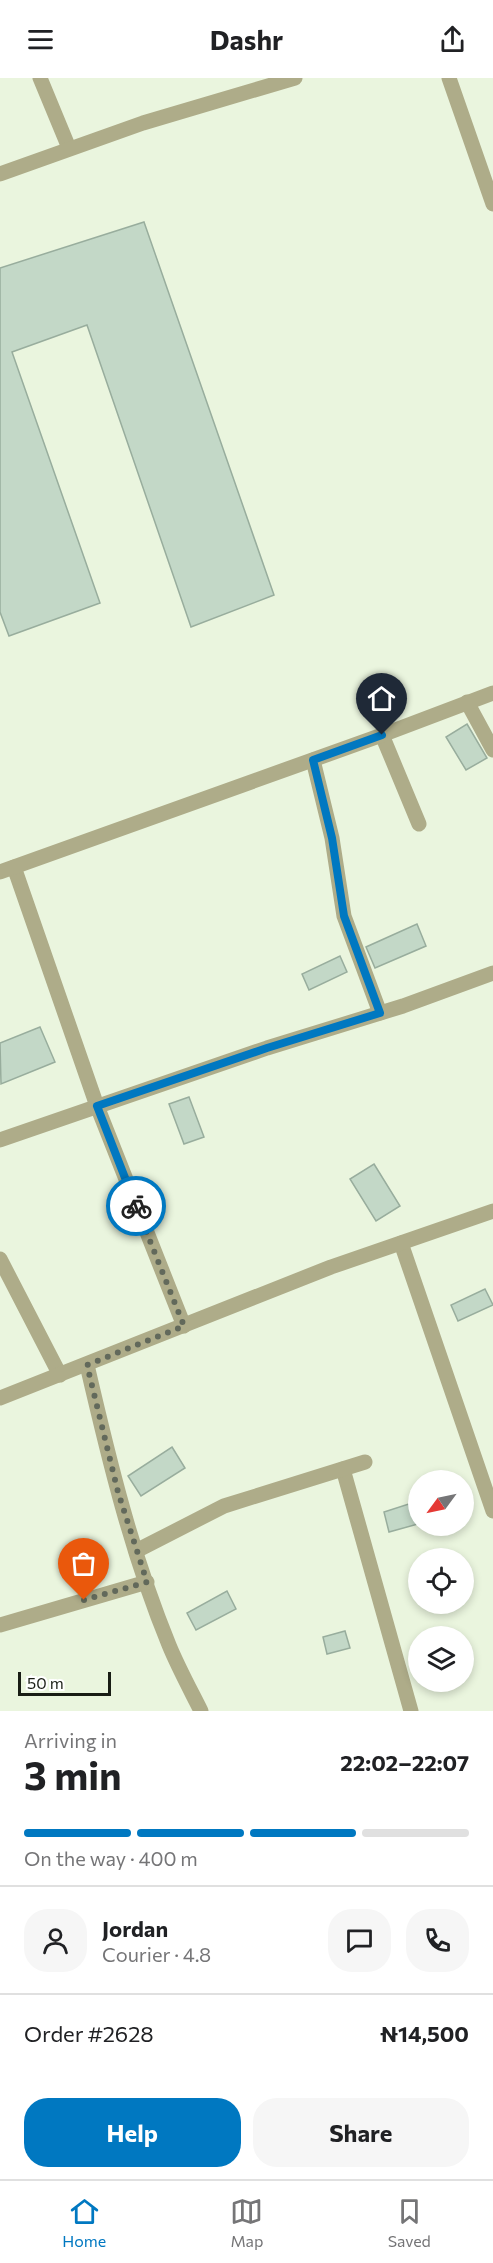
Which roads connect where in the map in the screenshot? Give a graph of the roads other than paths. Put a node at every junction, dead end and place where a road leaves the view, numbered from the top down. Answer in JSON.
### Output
{"nodes":[{"id":1,"x":40,"y":78,"type":"edge"},
{"id":2,"x":295,"y":78,"type":"edge"},
{"id":3,"x":449,"y":78,"type":"edge"},
{"id":4,"x":69,"y":148,"type":"junction"},
{"id":5,"x":0,"y":174,"type":"edge"},
{"id":6,"x":493,"y":204,"type":"edge"},
{"id":7,"x":493,"y":693,"type":"edge"},
{"id":8,"x":467,"y":702,"type":"junction"},
{"id":9,"x":382,"y":735,"type":"junction"},
{"id":10,"x":493,"y":750,"type":"edge"},
{"id":11,"x":313,"y":760,"type":"junction"},
{"id":12,"x":419,"y":824,"type":"dead end"},
{"id":13,"x":7,"y":869,"type":"edge"},
{"id":14,"x":493,"y":973,"type":"edge"},
{"id":15,"x":380,"y":1013,"type":"junction"},
{"id":16,"x":97,"y":1106,"type":"junction"},
{"id":17,"x":0,"y":1140,"type":"edge"},
{"id":18,"x":493,"y":1211,"type":"edge"},
{"id":19,"x":401,"y":1243,"type":"junction"},
{"id":20,"x":0,"y":1259,"type":"edge"},
{"id":21,"x":184,"y":1326,"type":"junction"},
{"id":22,"x":87,"y":1365,"type":"junction"},
{"id":23,"x":60,"y":1375,"type":"junction"},
{"id":24,"x":0,"y":1398,"type":"edge"},
{"id":25,"x":365,"y":1462,"type":"dead end"},
{"id":26,"x":343,"y":1469,"type":"junction"},
{"id":27,"x":493,"y":1511,"type":"edge"},
{"id":28,"x":136,"y":1551,"type":"junction"},
{"id":29,"x":147,"y":1582,"type":"junction"},
{"id":30,"x":0,"y":1625,"type":"edge"},
{"id":31,"x":201,"y":1711,"type":"edge"},
{"id":32,"x":411,"y":1711,"type":"edge"}],
"edges":[{"from":1,"to":4,"type":"street"},
{"from":2,"to":4,"type":"street"},
{"from":3,"to":6,"type":"street"},
{"from":4,"to":5,"type":"street"},
{"from":7,"to":8,"type":"street"},
{"from":8,"to":9,"type":"street"},
{"from":8,"to":10,"type":"street"},
{"from":9,"to":11,"type":"street"},
{"from":9,"to":12,"type":"street"},
{"from":11,"to":13,"type":"street"},
{"from":11,"to":15,"type":"street"},
{"from":13,"to":16,"type":"street"},
{"from":14,"to":15,"type":"street"},
{"from":15,"to":16,"type":"street"},
{"from":16,"to":17,"type":"street"},
{"from":16,"to":21,"type":"street"},
{"from":18,"to":19,"type":"street"},
{"from":19,"to":21,"type":"street"},
{"from":19,"to":27,"type":"street"},
{"from":20,"to":23,"type":"street"},
{"from":21,"to":22,"type":"street"},
{"from":22,"to":23,"type":"street"},
{"from":22,"to":28,"type":"street"},
{"from":23,"to":24,"type":"street"},
{"from":25,"to":26,"type":"street"},
{"from":26,"to":28,"type":"street"},
{"from":26,"to":32,"type":"street"},
{"from":28,"to":29,"type":"street"},
{"from":29,"to":30,"type":"street"},
{"from":29,"to":31,"type":"street"}]}
